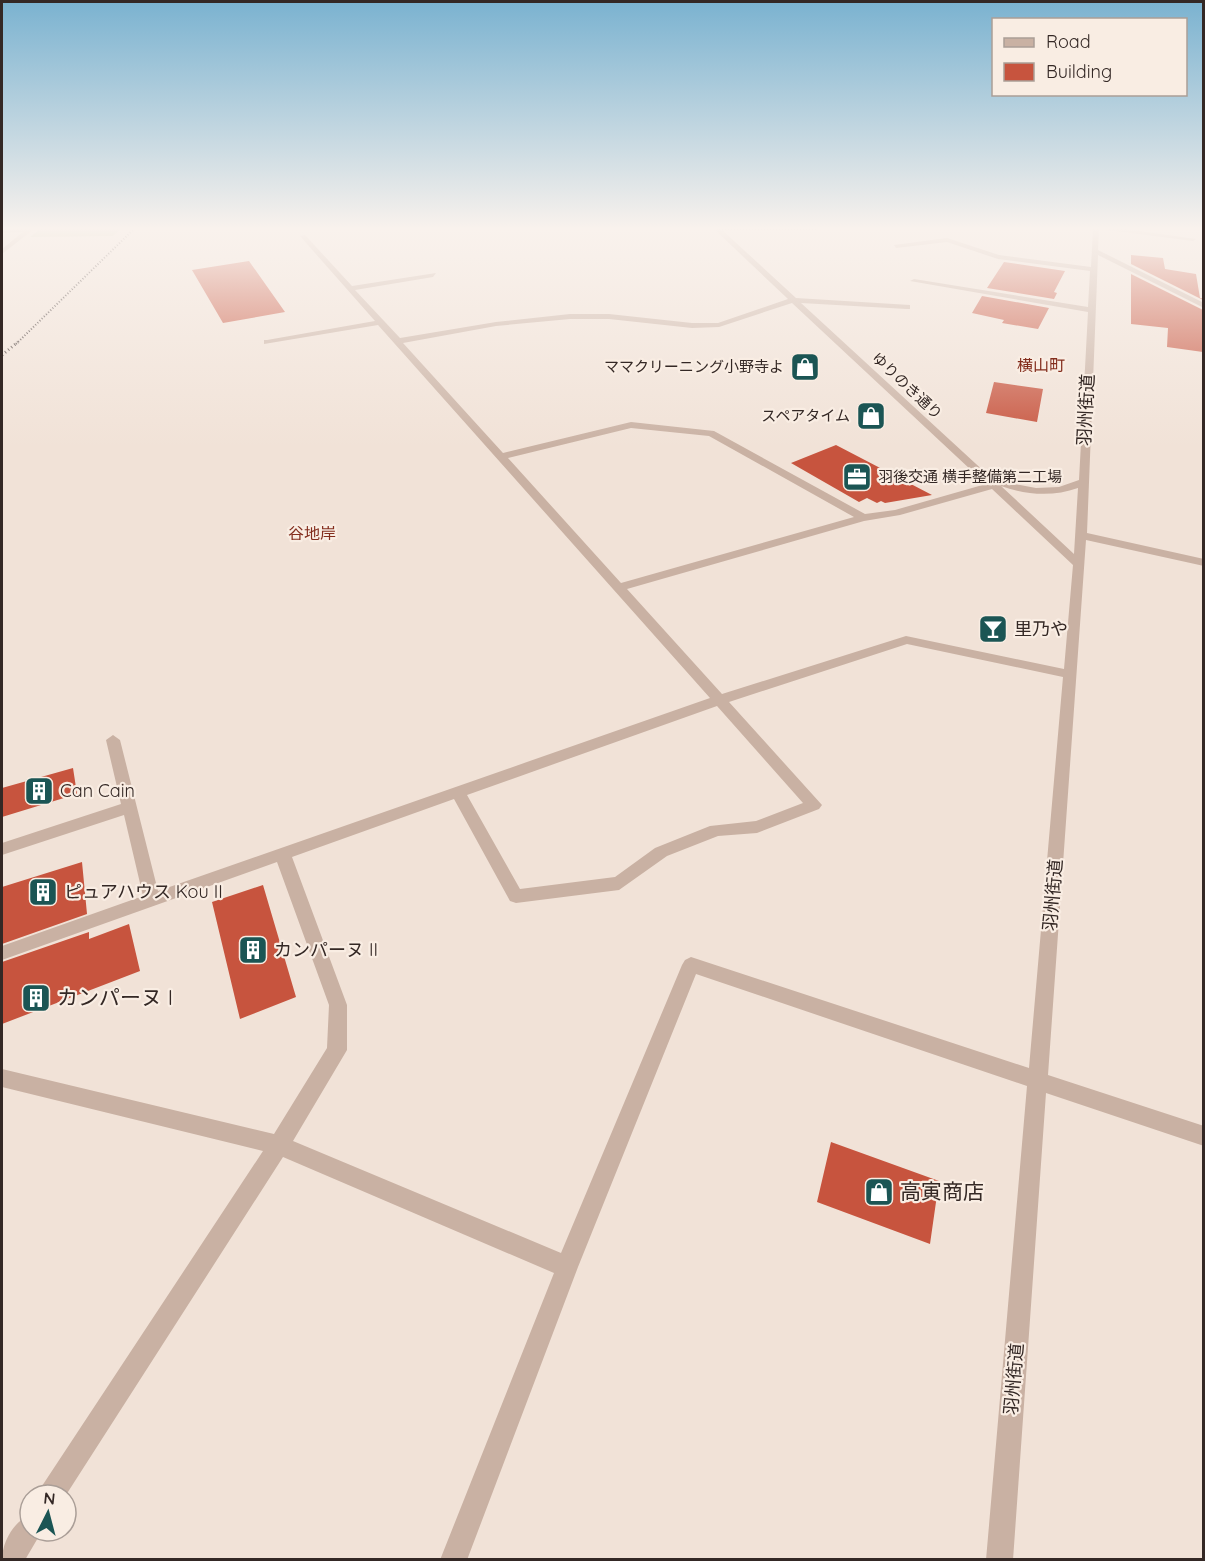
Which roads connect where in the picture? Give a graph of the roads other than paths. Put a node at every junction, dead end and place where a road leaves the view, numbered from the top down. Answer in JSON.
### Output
{"nodes":[{"id":1,"x":363,"y":302,"type":"edge"},
{"id":2,"x":788,"y":302,"type":"edge"},
{"id":3,"x":795,"y":302,"type":"edge"},
{"id":4,"x":823,"y":302,"type":"edge"},
{"id":5,"x":1041,"y":302,"type":"edge"},
{"id":6,"x":1091,"y":302,"type":"edge"},
{"id":7,"x":907,"y":307,"type":"dead end"},
{"id":8,"x":1091,"y":310,"type":"junction"},
{"id":9,"x":381,"y":322,"type":"junction"},
{"id":10,"x":399,"y":341,"type":"junction"},
{"id":11,"x":267,"y":342,"type":"dead end"},
{"id":12,"x":503,"y":456,"type":"junction"},
{"id":13,"x":978,"y":472,"type":"junction"},
{"id":14,"x":1082,"y":482,"type":"junction"},
{"id":15,"x":992,"y":486,"type":"junction"},
{"id":16,"x":863,"y":518,"type":"junction"},
{"id":17,"x":1080,"y":535,"type":"junction"},
{"id":18,"x":1203,"y":563,"type":"edge"},
{"id":19,"x":1078,"y":564,"type":"junction"},
{"id":20,"x":620,"y":587,"type":"junction"},
{"id":21,"x":1068,"y":674,"type":"junction"},
{"id":22,"x":719,"y":700,"type":"junction"},
{"id":23,"x":113,"y":740,"type":"dead end"},
{"id":24,"x":457,"y":791,"type":"junction"},
{"id":25,"x":129,"y":807,"type":"junction"},
{"id":26,"x":2,"y":849,"type":"edge"},
{"id":27,"x":282,"y":853,"type":"junction"},
{"id":28,"x":152,"y":898,"type":"junction"},
{"id":29,"x":2,"y":954,"type":"edge"},
{"id":30,"x":2,"y":1079,"type":"edge"},
{"id":31,"x":1038,"y":1082,"type":"junction"},
{"id":32,"x":1203,"y":1136,"type":"edge"},
{"id":33,"x":279,"y":1145,"type":"junction"},
{"id":34,"x":567,"y":1267,"type":"junction"},
{"id":35,"x":59,"y":1483,"type":"edge"},
{"id":36,"x":20,"y":1543,"type":"edge"},
{"id":37,"x":9,"y":1560,"type":"edge"},
{"id":38,"x":453,"y":1560,"type":"edge"},
{"id":39,"x":999,"y":1560,"type":"edge"}],
"edges":[{"from":1,"to":9,"type":"street"},
{"from":2,"to":10,"type":"street"},
{"from":3,"to":13,"type":"street","name":"ゆりのき通り"},
{"from":4,"to":7,"type":"street"},
{"from":5,"to":8,"type":"street"},
{"from":6,"to":8,"type":"street","name":"羽州街道"},
{"from":8,"to":14,"type":"street","name":"羽州街道"},
{"from":9,"to":10,"type":"street"},
{"from":9,"to":11,"type":"street"},
{"from":10,"to":12,"type":"street"},
{"from":12,"to":16,"type":"street"},
{"from":12,"to":20,"type":"street"},
{"from":13,"to":14,"type":"street"},
{"from":13,"to":15,"type":"street","name":"ゆりのき通り"},
{"from":14,"to":17,"type":"street","name":"羽州街道"},
{"from":15,"to":16,"type":"street"},
{"from":15,"to":19,"type":"street","name":"ゆりのき通り"},
{"from":16,"to":20,"type":"street"},
{"from":17,"to":18,"type":"street"},
{"from":17,"to":19,"type":"street","name":"羽州街道"},
{"from":19,"to":21,"type":"street","name":"羽州街道"},
{"from":20,"to":22,"type":"street"},
{"from":21,"to":22,"type":"street"},
{"from":21,"to":31,"type":"street","name":"羽州街道"},
{"from":22,"to":24,"type":"street"},
{"from":22,"to":24,"type":"street"},
{"from":23,"to":25,"type":"street"},
{"from":24,"to":27,"type":"street"},
{"from":25,"to":26,"type":"street"},
{"from":25,"to":28,"type":"street"},
{"from":27,"to":28,"type":"street"},
{"from":27,"to":33,"type":"street"},
{"from":28,"to":29,"type":"street"},
{"from":30,"to":33,"type":"street"},
{"from":31,"to":32,"type":"street"},
{"from":31,"to":34,"type":"street"},
{"from":31,"to":39,"type":"street","name":"羽州街道"},
{"from":33,"to":34,"type":"street"},
{"from":33,"to":35,"type":"street"},
{"from":34,"to":38,"type":"street"},
{"from":36,"to":37,"type":"street"}]}
